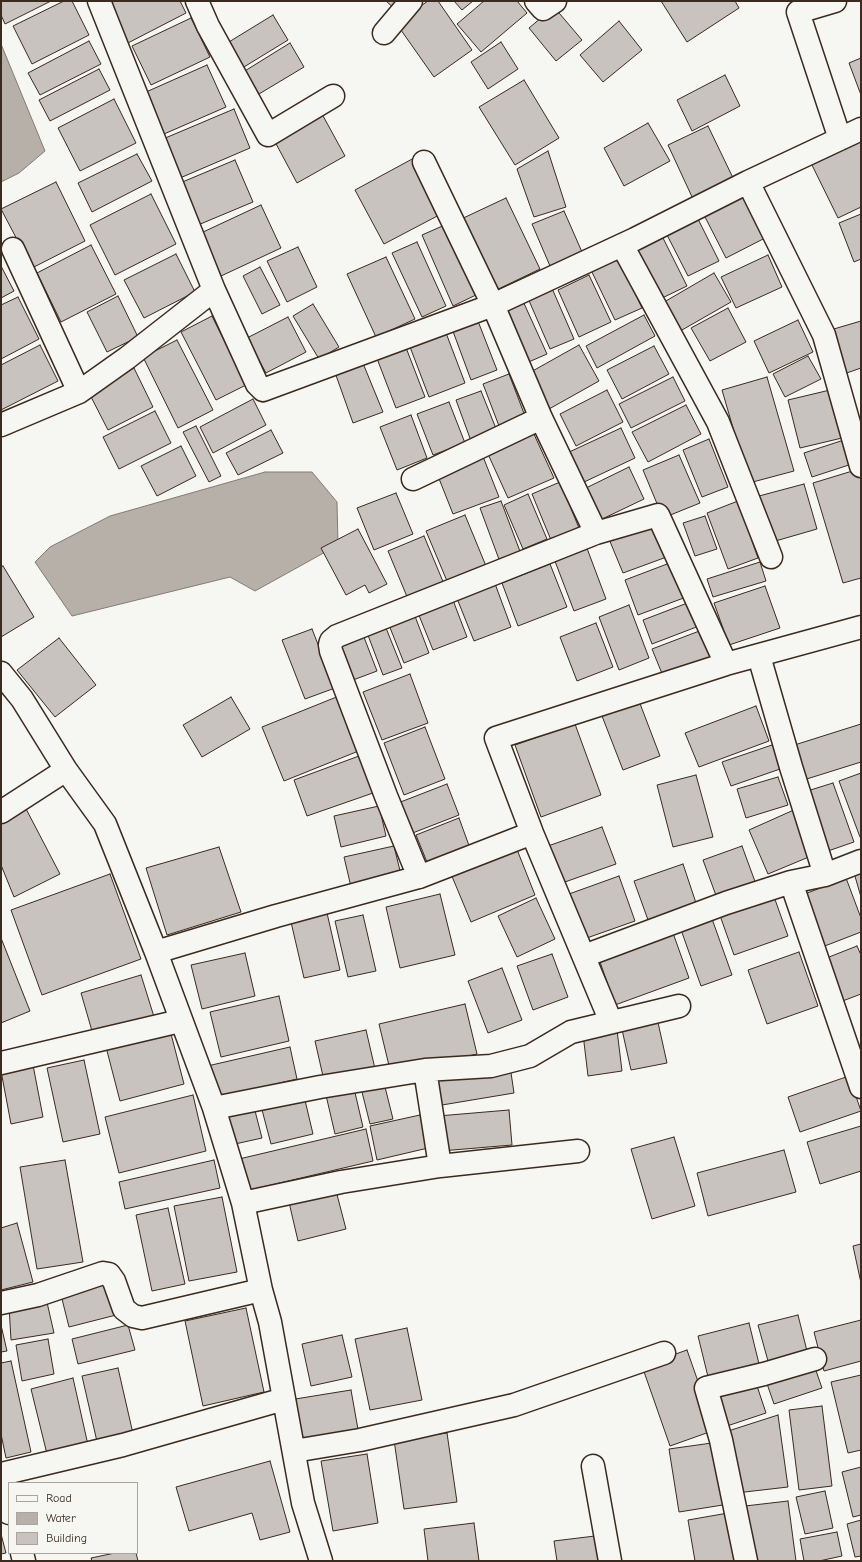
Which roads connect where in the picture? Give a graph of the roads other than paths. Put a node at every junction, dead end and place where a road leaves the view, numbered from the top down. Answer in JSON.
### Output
{"nodes":[{"id":1,"x":99,"y":1,"type":"edge"},
{"id":2,"x":197,"y":1,"type":"edge"},
{"id":3,"x":411,"y":1,"type":"edge"},
{"id":4,"x":536,"y":1,"type":"edge"},
{"id":5,"x":554,"y":1,"type":"edge"},
{"id":6,"x":834,"y":1,"type":"edge"},
{"id":7,"x":384,"y":33,"type":"dead end"},
{"id":8,"x":333,"y":96,"type":"dead end"},
{"id":9,"x":861,"y":129,"type":"edge"},
{"id":10,"x":840,"y":139,"type":"junction"},
{"id":11,"x":424,"y":162,"type":"dead end"},
{"id":12,"x":748,"y":182,"type":"junction"},
{"id":13,"x":622,"y":245,"type":"junction"},
{"id":14,"x":13,"y":249,"type":"dead end"},
{"id":15,"x":214,"y":290,"type":"junction"},
{"id":16,"x":493,"y":305,"type":"junction"},
{"id":17,"x":78,"y":392,"type":"junction"},
{"id":18,"x":541,"y":418,"type":"junction"},
{"id":19,"x":1,"y":425,"type":"edge"},
{"id":20,"x":861,"y":466,"type":"edge"},
{"id":21,"x":413,"y":479,"type":"dead end"},
{"id":22,"x":596,"y":533,"type":"junction"},
{"id":23,"x":771,"y":557,"type":"dead end"},
{"id":24,"x":861,"y":627,"type":"edge"},
{"id":25,"x":759,"y":656,"type":"junction"},
{"id":26,"x":726,"y":664,"type":"junction"},
{"id":27,"x":1,"y":673,"type":"edge"},
{"id":28,"x":66,"y":770,"type":"junction"},
{"id":29,"x":1,"y":812,"type":"edge"},
{"id":30,"x":532,"y":832,"type":"junction"},
{"id":31,"x":861,"y":861,"type":"edge"},
{"id":32,"x":825,"y":875,"type":"junction"},
{"id":33,"x":419,"y":877,"type":"junction"},
{"id":34,"x":791,"y":882,"type":"junction"},
{"id":35,"x":156,"y":952,"type":"junction"},
{"id":36,"x":584,"y":956,"type":"junction"},
{"id":37,"x":679,"y":1006,"type":"dead end"},
{"id":38,"x":180,"y":1021,"type":"junction"},
{"id":39,"x":612,"y":1022,"type":"junction"},
{"id":40,"x":1,"y":1063,"type":"edge"},
{"id":41,"x":426,"y":1070,"type":"junction"},
{"id":42,"x":861,"y":1087,"type":"edge"},
{"id":43,"x":214,"y":1108,"type":"junction"},
{"id":44,"x":578,"y":1151,"type":"dead end"},
{"id":45,"x":440,"y":1166,"type":"junction"},
{"id":46,"x":243,"y":1203,"type":"junction"},
{"id":47,"x":261,"y":1290,"type":"junction"},
{"id":48,"x":1,"y":1303,"type":"edge"},
{"id":49,"x":664,"y":1353,"type":"dead end"},
{"id":50,"x":815,"y":1359,"type":"dead end"},
{"id":51,"x":284,"y":1398,"type":"junction"},
{"id":52,"x":294,"y":1451,"type":"junction"},
{"id":53,"x":593,"y":1466,"type":"dead end"},
{"id":54,"x":1,"y":1474,"type":"edge"},
{"id":55,"x":1,"y":1488,"type":"edge"},
{"id":56,"x":8,"y":1510,"type":"edge"},
{"id":57,"x":320,"y":1561,"type":"edge"},
{"id":58,"x":610,"y":1561,"type":"edge"},
{"id":59,"x":746,"y":1561,"type":"edge"}],
"edges":[{"from":1,"to":15,"type":"street"},
{"from":2,"to":8,"type":"street"},
{"from":3,"to":7,"type":"street"},
{"from":4,"to":5,"type":"street"},
{"from":6,"to":10,"type":"street"},
{"from":9,"to":10,"type":"street"},
{"from":10,"to":12,"type":"street"},
{"from":11,"to":16,"type":"street"},
{"from":12,"to":13,"type":"street"},
{"from":12,"to":20,"type":"street"},
{"from":13,"to":16,"type":"street"},
{"from":13,"to":23,"type":"street"},
{"from":14,"to":17,"type":"street"},
{"from":15,"to":16,"type":"street"},
{"from":15,"to":17,"type":"street"},
{"from":16,"to":18,"type":"street"},
{"from":17,"to":19,"type":"street"},
{"from":18,"to":21,"type":"street"},
{"from":18,"to":22,"type":"street"},
{"from":22,"to":26,"type":"street"},
{"from":22,"to":33,"type":"street"},
{"from":24,"to":25,"type":"street"},
{"from":25,"to":26,"type":"street"},
{"from":25,"to":32,"type":"street"},
{"from":26,"to":30,"type":"street"},
{"from":27,"to":28,"type":"street"},
{"from":28,"to":29,"type":"street"},
{"from":28,"to":35,"type":"street"},
{"from":30,"to":33,"type":"street"},
{"from":30,"to":36,"type":"street"},
{"from":31,"to":32,"type":"street"},
{"from":32,"to":34,"type":"street"},
{"from":33,"to":35,"type":"street"},
{"from":34,"to":36,"type":"street"},
{"from":34,"to":42,"type":"street"},
{"from":35,"to":38,"type":"street"},
{"from":36,"to":39,"type":"street"},
{"from":37,"to":39,"type":"street"},
{"from":38,"to":40,"type":"street"},
{"from":38,"to":43,"type":"street"},
{"from":39,"to":41,"type":"street"},
{"from":41,"to":43,"type":"street"},
{"from":41,"to":45,"type":"street"},
{"from":43,"to":46,"type":"street"},
{"from":44,"to":45,"type":"street"},
{"from":45,"to":46,"type":"street"},
{"from":46,"to":47,"type":"street"},
{"from":47,"to":48,"type":"street"},
{"from":47,"to":51,"type":"street"},
{"from":49,"to":52,"type":"street"},
{"from":50,"to":59,"type":"street"},
{"from":51,"to":52,"type":"street"},
{"from":51,"to":54,"type":"street"},
{"from":52,"to":57,"type":"street"},
{"from":53,"to":58,"type":"street"},
{"from":55,"to":56,"type":"street"}]}
